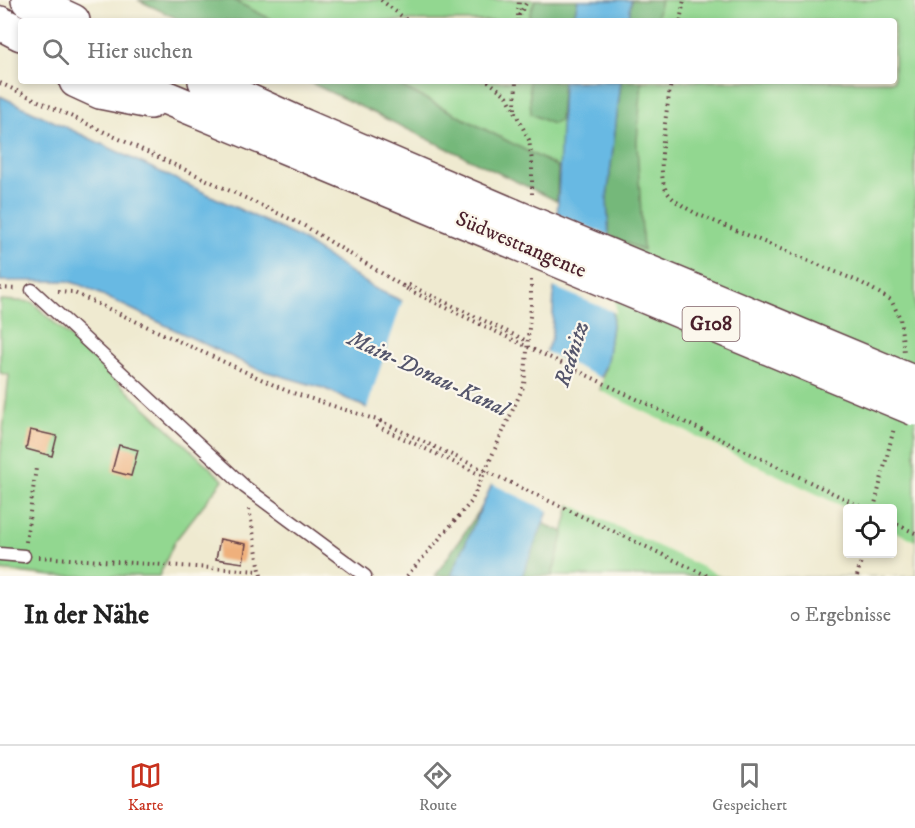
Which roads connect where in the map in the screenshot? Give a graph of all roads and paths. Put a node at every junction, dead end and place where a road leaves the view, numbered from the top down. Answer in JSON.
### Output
{"nodes":[{"id":1,"x":28,"y":0,"type":"edge"},
{"id":2,"x":61,"y":0,"type":"edge"},
{"id":3,"x":381,"y":0,"type":"edge"},
{"id":4,"x":519,"y":0,"type":"edge"},
{"id":5,"x":528,"y":0,"type":"edge"},
{"id":6,"x":684,"y":0,"type":"edge"},
{"id":7,"x":67,"y":18,"type":"edge"},
{"id":8,"x":84,"y":18,"type":"edge"},
{"id":9,"x":404,"y":18,"type":"edge"},
{"id":10,"x":518,"y":18,"type":"edge"},
{"id":11,"x":519,"y":18,"type":"edge"},
{"id":12,"x":681,"y":18,"type":"edge"},
{"id":13,"x":0,"y":23,"type":"edge"},
{"id":14,"x":18,"y":32,"type":"edge"},
{"id":15,"x":0,"y":47,"type":"edge"},
{"id":16,"x":18,"y":56,"type":"edge"},
{"id":17,"x":0,"y":83,"type":"edge"},
{"id":18,"x":83,"y":84,"type":"edge"},
{"id":19,"x":141,"y":84,"type":"edge"},
{"id":20,"x":492,"y":84,"type":"edge"},
{"id":21,"x":516,"y":84,"type":"edge"},
{"id":22,"x":671,"y":84,"type":"edge"},
{"id":23,"x":200,"y":96,"type":"edge"},
{"id":24,"x":515,"y":110,"type":"junction"},
{"id":25,"x":517,"y":220,"type":"junction"},
{"id":26,"x":531,"y":272,"type":"dead end"},
{"id":27,"x":402,"y":286,"type":"junction"},
{"id":28,"x":32,"y":290,"type":"joint"},
{"id":29,"x":527,"y":341,"type":"junction"},
{"id":30,"x":909,"y":372,"type":"edge"},
{"id":31,"x":905,"y":417,"type":"edge"},
{"id":32,"x":380,"y":421,"type":"junction"},
{"id":33,"x":36,"y":468,"type":"dead end"},
{"id":34,"x":483,"y":477,"type":"junction"},
{"id":35,"x":245,"y":487,"type":"junction"},
{"id":36,"x":856,"y":504,"type":"edge"},
{"id":37,"x":875,"y":504,"type":"edge"},
{"id":38,"x":897,"y":524,"type":"edge"},
{"id":39,"x":915,"y":533,"type":"edge"},
{"id":40,"x":0,"y":554,"type":"edge"},
{"id":41,"x":24,"y":555,"type":"junction"},
{"id":42,"x":862,"y":558,"type":"edge"},
{"id":43,"x":260,"y":574,"type":"edge"},
{"id":44,"x":365,"y":576,"type":"edge"},
{"id":45,"x":407,"y":576,"type":"edge"},
{"id":46,"x":708,"y":576,"type":"edge"},
{"id":47,"x":857,"y":576,"type":"edge"}],
"edges":[{"from":1,"to":7,"type":"highway"},
{"from":2,"to":8,"type":"highway"},
{"from":3,"to":9,"type":"path"},
{"from":4,"to":10,"type":"path"},
{"from":5,"to":11,"type":"path"},
{"from":6,"to":12,"type":"path"},
{"from":13,"to":14,"type":"highway"},
{"from":15,"to":16,"type":"highway"},
{"from":17,"to":27,"type":"path"},
{"from":18,"to":23,"type":"highway"},
{"from":19,"to":23,"type":"highway","name":"Südwesttangente","number":"G108"},
{"from":20,"to":24,"type":"path"},
{"from":21,"to":24,"type":"path"},
{"from":22,"to":30,"type":"path"},
{"from":23,"to":25,"type":"highway","name":"Südwesttangente","number":"G108"},
{"from":24,"to":25,"type":"path"},
{"from":25,"to":30,"type":"highway","name":"Südwesttangente","number":"G108","bridge":true},
{"from":25,"to":31,"type":"highway","name":"Südwesttangente","number":"G108","bridge":true},
{"from":26,"to":29,"type":"path"},
{"from":27,"to":29,"type":"path"},
{"from":27,"to":36,"type":"path","bridge":true},
{"from":28,"to":32,"type":"path"},
{"from":28,"to":35,"type":"lane"},
{"from":29,"to":34,"type":"path"},
{"from":31,"to":37,"type":"path"},
{"from":32,"to":34,"type":"path"},
{"from":32,"to":46,"type":"path","bridge":true},
{"from":33,"to":41,"type":"path"},
{"from":34,"to":45,"type":"path"},
{"from":35,"to":43,"type":"path"},
{"from":35,"to":44,"type":"lane"},
{"from":38,"to":39,"type":"path"},
{"from":40,"to":41,"type":"lane"},
{"from":41,"to":43,"type":"path"},
{"from":42,"to":47,"type":"path"}]}
